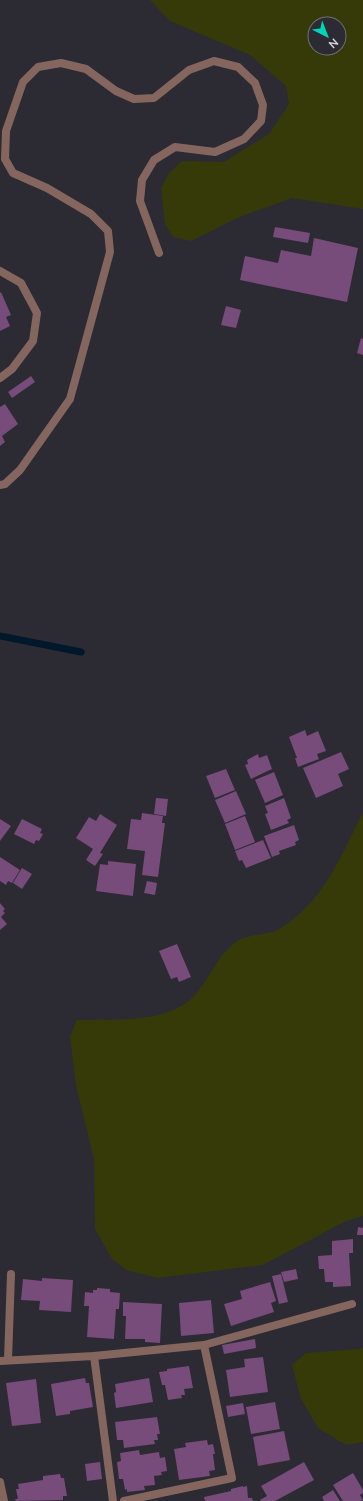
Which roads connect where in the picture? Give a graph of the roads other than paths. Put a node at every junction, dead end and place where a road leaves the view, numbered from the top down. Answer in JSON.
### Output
{"nodes":[{"id":1,"x":159,"y":253,"type":"dead end"},
{"id":2,"x":0,"y":271,"type":"edge"},
{"id":3,"x":0,"y":378,"type":"edge"},
{"id":4,"x":0,"y":485,"type":"edge"},
{"id":5,"x":11,"y":1274,"type":"dead end"},
{"id":6,"x":352,"y":1304,"type":"dead end"},
{"id":7,"x":204,"y":1345,"type":"junction"},
{"id":8,"x":94,"y":1356,"type":"junction"},
{"id":9,"x":4,"y":1361,"type":"edge"},
{"id":10,"x":0,"y":1482,"type":"edge"},
{"id":11,"x":4,"y":1501,"type":"edge"},
{"id":12,"x":113,"y":1501,"type":"edge"},
{"id":13,"x":124,"y":1501,"type":"edge"}],
"edges":[{"from":1,"to":4,"type":"street"},
{"from":2,"to":3,"type":"street"},
{"from":5,"to":9,"type":"street"},
{"from":6,"to":7,"type":"street"},
{"from":7,"to":8,"type":"street"},
{"from":7,"to":13,"type":"street"},
{"from":8,"to":9,"type":"street"},
{"from":8,"to":12,"type":"street"},
{"from":10,"to":11,"type":"street"}]}
